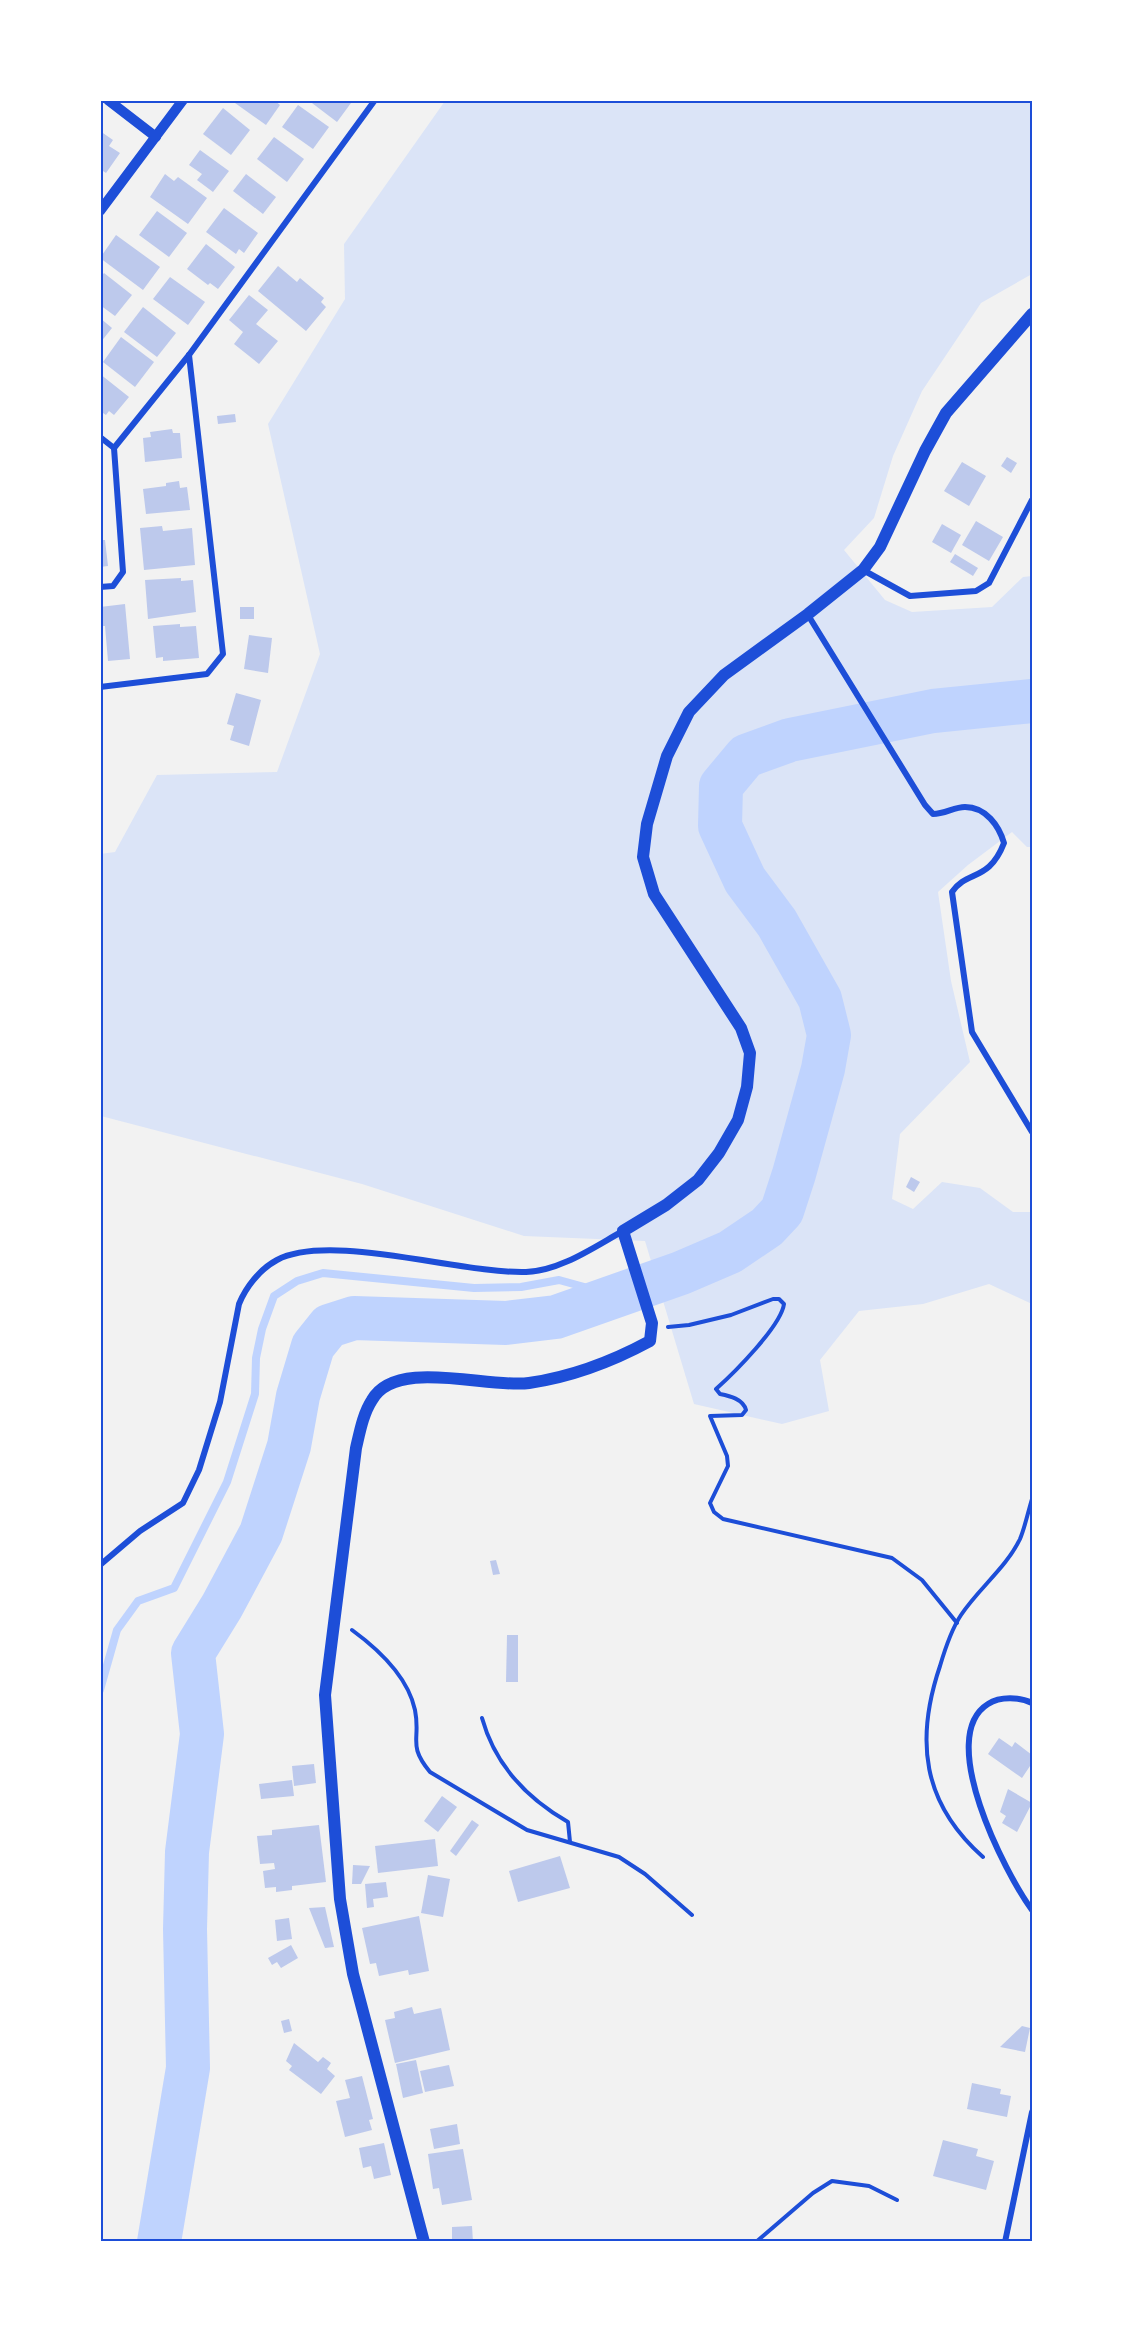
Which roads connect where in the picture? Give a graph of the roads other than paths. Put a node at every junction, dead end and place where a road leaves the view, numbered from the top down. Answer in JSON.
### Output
{"nodes":[{"id":1,"x":108,"y":100,"type":"edge"},
{"id":2,"x":183,"y":100,"type":"edge"},
{"id":3,"x":375,"y":100,"type":"edge"},
{"id":4,"x":156,"y":137,"type":"junction"},
{"id":5,"x":100,"y":210,"type":"edge"},
{"id":6,"x":1032,"y":314,"type":"edge"},
{"id":7,"x":189,"y":355,"type":"junction"},
{"id":8,"x":100,"y":437,"type":"edge"},
{"id":9,"x":114,"y":448,"type":"junction"},
{"id":10,"x":1032,"y":500,"type":"edge"},
{"id":11,"x":863,"y":570,"type":"junction"},
{"id":12,"x":100,"y":587,"type":"edge"},
{"id":13,"x":808,"y":614,"type":"junction"},
{"id":14,"x":100,"y":687,"type":"edge"},
{"id":15,"x":1032,"y":1132,"type":"edge"},
{"id":16,"x":625,"y":1236,"type":"junction"},
{"id":17,"x":100,"y":1565,"type":"edge"},
{"id":18,"x":1032,"y":1703,"type":"edge"},
{"id":19,"x":1032,"y":1910,"type":"edge"},
{"id":20,"x":1032,"y":2112,"type":"edge"},
{"id":21,"x":424,"y":2241,"type":"edge"},
{"id":22,"x":1005,"y":2241,"type":"edge"}],
"edges":[{"from":1,"to":4,"type":"street"},
{"from":2,"to":4,"type":"street"},
{"from":3,"to":7,"type":"street"},
{"from":4,"to":5,"type":"street"},
{"from":6,"to":11,"type":"main road"},
{"from":7,"to":9,"type":"street"},
{"from":7,"to":14,"type":"street"},
{"from":8,"to":9,"type":"street"},
{"from":9,"to":12,"type":"street"},
{"from":10,"to":11,"type":"street"},
{"from":11,"to":13,"type":"main road"},
{"from":13,"to":15,"type":"street"},
{"from":13,"to":16,"type":"main road"},
{"from":16,"to":17,"type":"street"},
{"from":16,"to":21,"type":"main road"},
{"from":18,"to":19,"type":"street"},
{"from":20,"to":22,"type":"street"}]}
